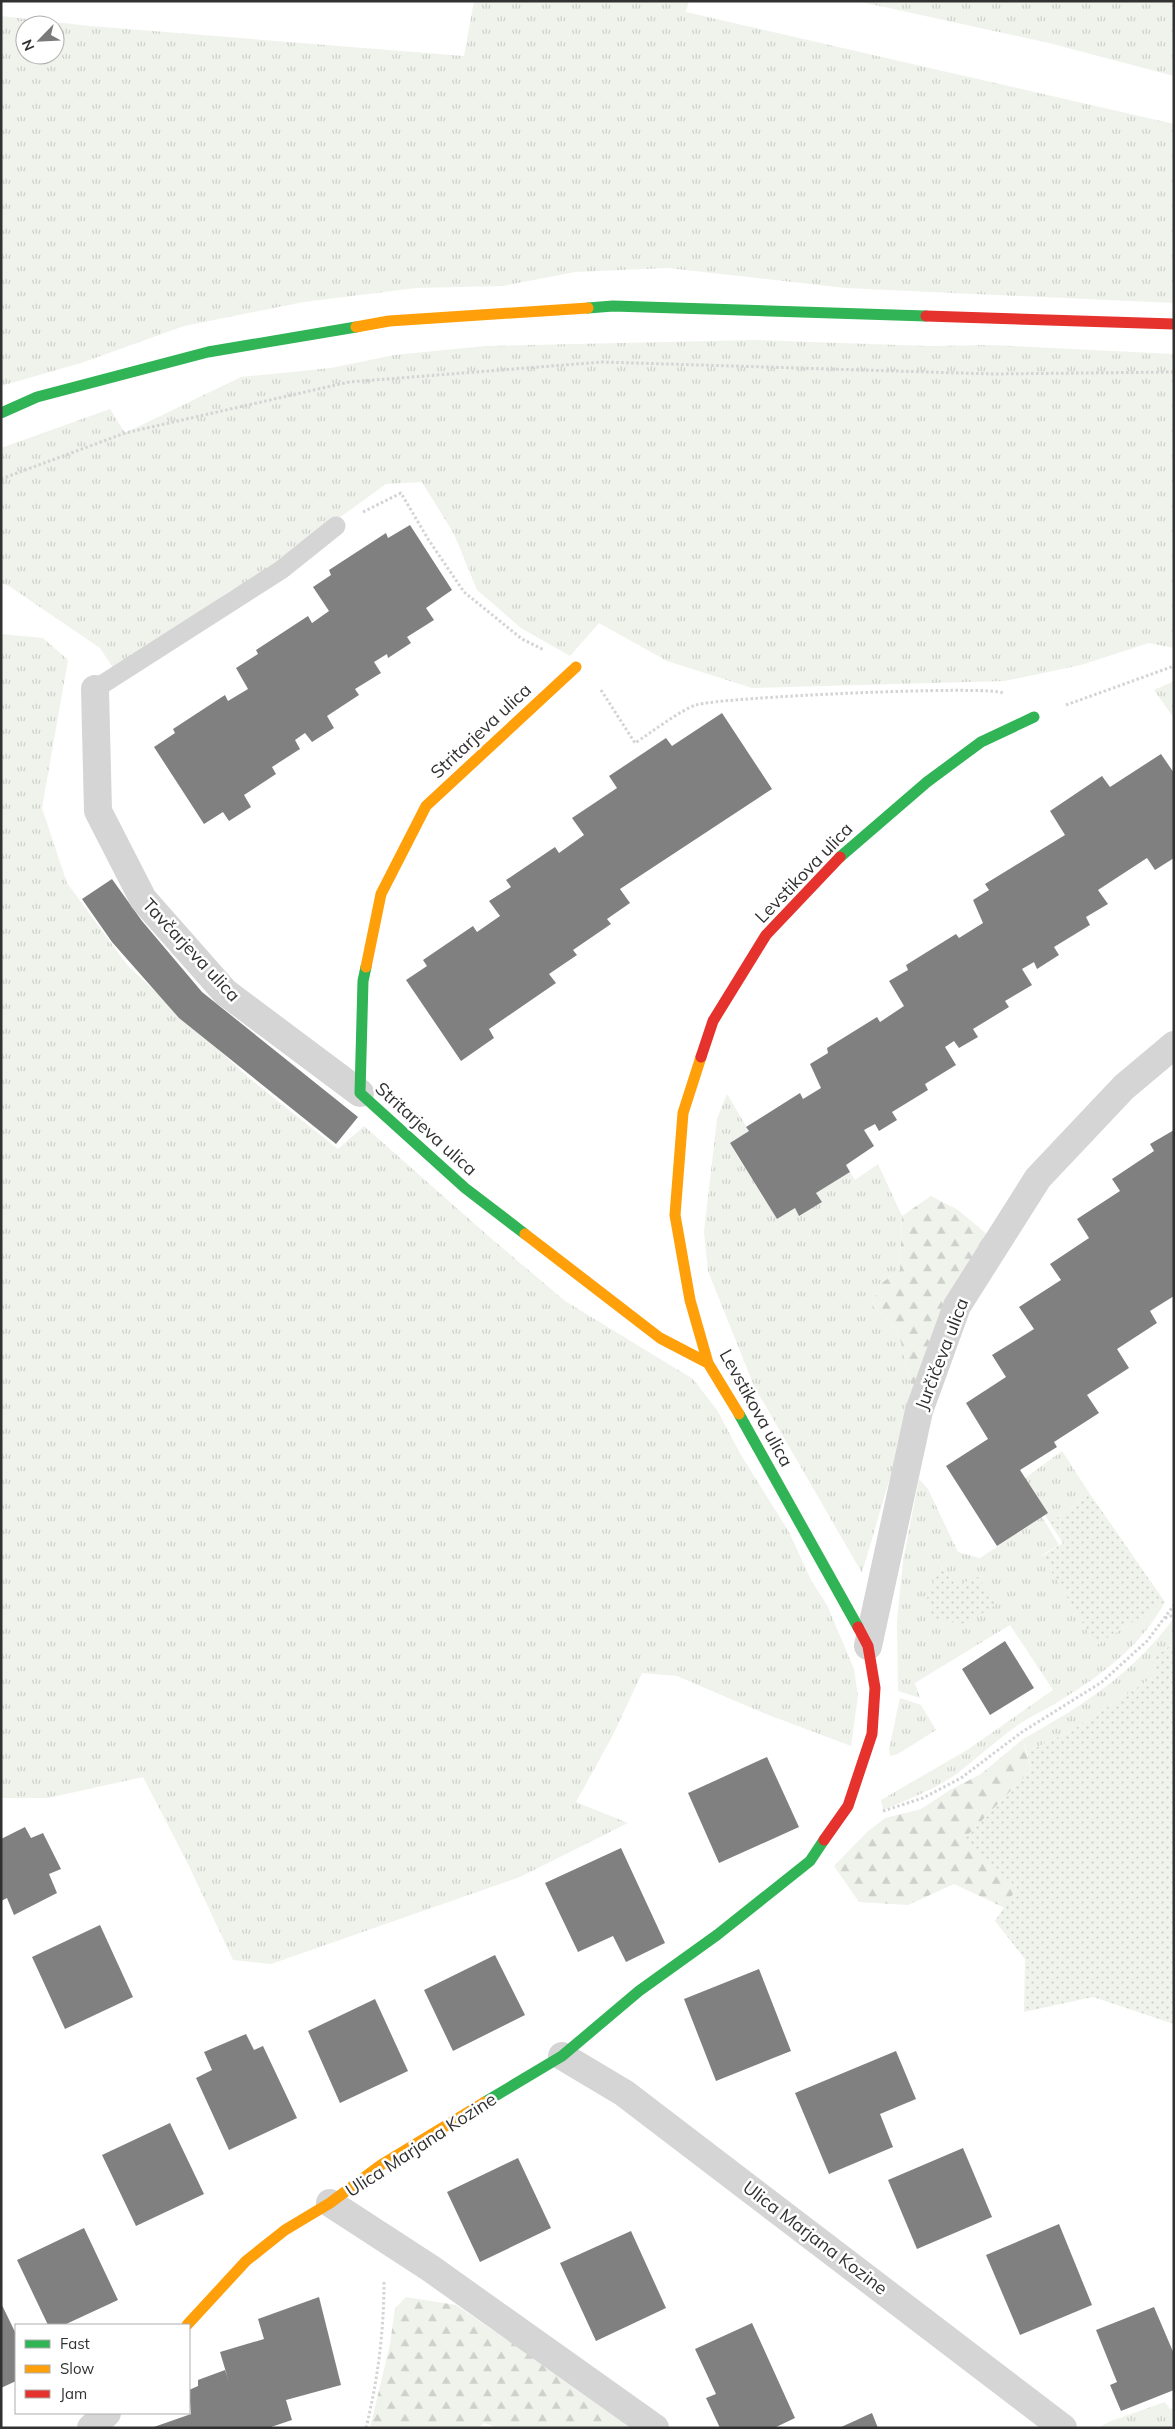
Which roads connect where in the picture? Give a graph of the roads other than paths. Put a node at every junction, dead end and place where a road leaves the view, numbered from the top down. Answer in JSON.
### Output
{"nodes":[{"id":1,"x":1174,"y":324,"type":"edge"},
{"id":2,"x":1,"y":413,"type":"edge"},
{"id":3,"x":336,"y":526,"type":"road end"},
{"id":4,"x":576,"y":667,"type":"road end"},
{"id":5,"x":95,"y":689,"type":"joint"},
{"id":6,"x":1034,"y":717,"type":"road end"},
{"id":7,"x":1174,"y":1045,"type":"edge"},
{"id":8,"x":360,"y":1093,"type":"junction"},
{"id":9,"x":708,"y":1363,"type":"junction"},
{"id":10,"x":868,"y":1646,"type":"junction"},
{"id":11,"x":562,"y":2056,"type":"junction"},
{"id":12,"x":330,"y":2203,"type":"junction"},
{"id":13,"x":188,"y":2324,"type":"edge"},
{"id":14,"x":106,"y":2414,"type":"edge"},
{"id":15,"x":91,"y":2428,"type":"edge"},
{"id":16,"x":655,"y":2428,"type":"edge"},
{"id":17,"x":1063,"y":2428,"type":"edge"}],
"edges":[{"from":1,"to":2,"type":"street"},
{"from":3,"to":5,"type":"lane","name":"Tavčarjeva ulica"},
{"from":4,"to":8,"type":"street","name":"Stritarjeva ulica"},
{"from":5,"to":8,"type":"street","name":"Tavčarjeva ulica"},
{"from":6,"to":9,"type":"street","name":"Levstikova ulica"},
{"from":7,"to":10,"type":"street","name":"Jurčičeva ulica"},
{"from":8,"to":9,"type":"street","name":"Stritarjeva ulica"},
{"from":9,"to":10,"type":"street","name":"Levstikova ulica"},
{"from":10,"to":11,"type":"street","name":"Ulica Marjana Kozine"},
{"from":11,"to":12,"type":"street","name":"Ulica Marjana Kozine"},
{"from":11,"to":17,"type":"street","name":"Ulica Marjana Kozine"},
{"from":12,"to":13,"type":"street","name":"Ulica Marjana Kozine"},
{"from":12,"to":16,"type":"street","name":"Ulica Marjana Kozine"},
{"from":14,"to":15,"type":"street"}]}
